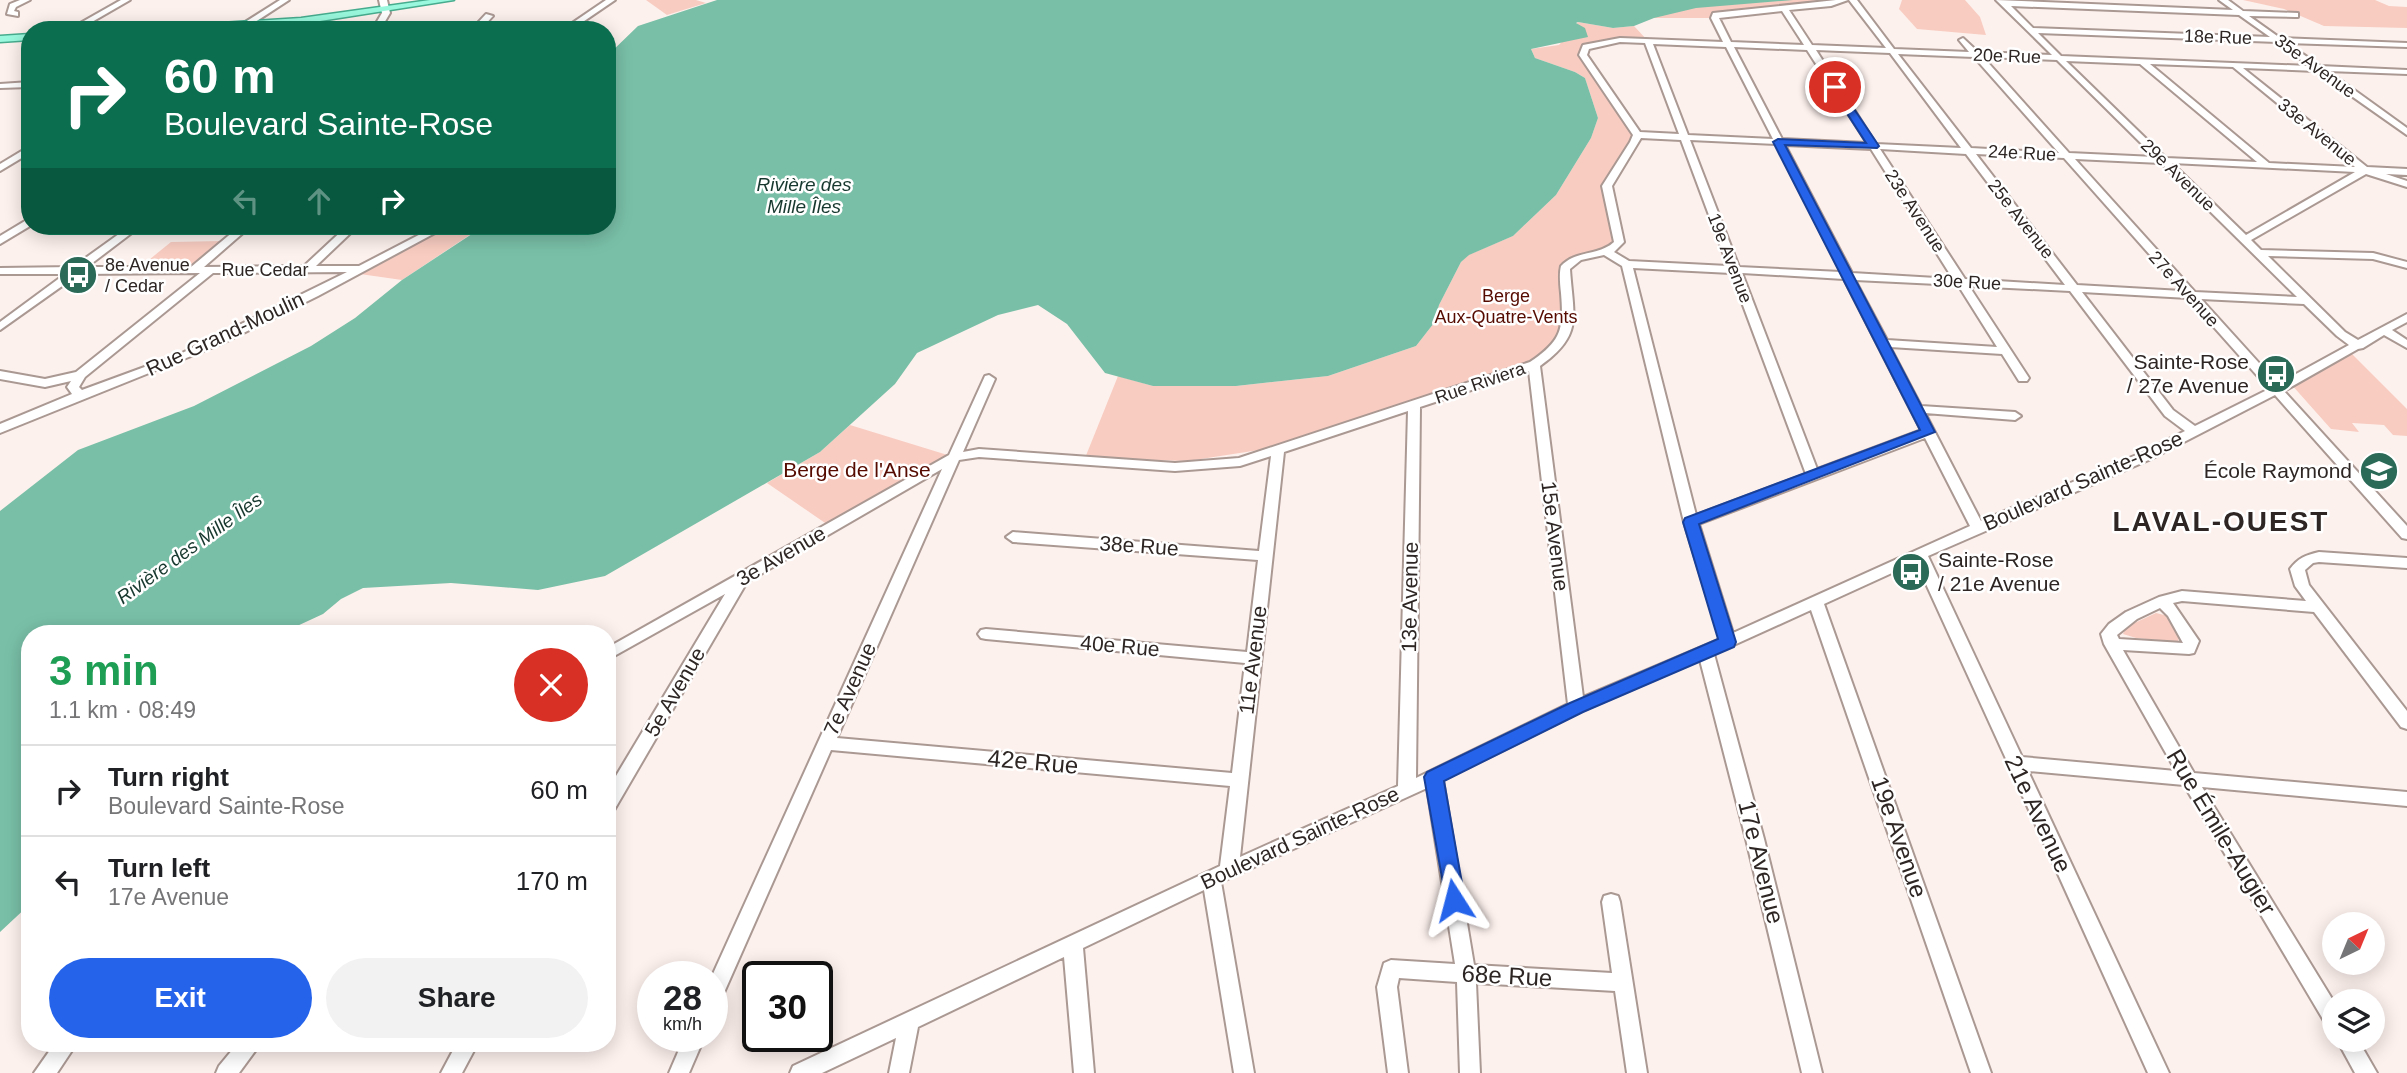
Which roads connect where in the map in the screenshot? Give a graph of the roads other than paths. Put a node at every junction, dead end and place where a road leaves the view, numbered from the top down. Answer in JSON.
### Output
{"nodes":[{"id":1,"x":26,"y":0,"type":"edge"},
{"id":2,"x":126,"y":0,"type":"edge"},
{"id":3,"x":285,"y":0,"type":"edge"},
{"id":4,"x":449,"y":0,"type":"edge"},
{"id":5,"x":611,"y":0,"type":"edge"},
{"id":6,"x":1844,"y":0,"type":"edge"},
{"id":7,"x":1853,"y":0,"type":"edge"},
{"id":8,"x":2223,"y":0,"type":"edge"},
{"id":9,"x":2002,"y":2,"type":"edge"},
{"id":10,"x":384,"y":5,"type":"edge"},
{"id":11,"x":1784,"y":9,"type":"junction"},
{"id":12,"x":2241,"y":13,"type":"junction"},
{"id":13,"x":15,"y":14,"type":"dead end"},
{"id":14,"x":2295,"y":15,"type":"dead end"},
{"id":15,"x":489,"y":16,"type":"dead end"},
{"id":16,"x":88,"y":21,"type":"edge"},
{"id":17,"x":251,"y":21,"type":"edge"},
{"id":18,"x":268,"y":21,"type":"edge"},
{"id":19,"x":484,"y":21,"type":"edge"},
{"id":20,"x":580,"y":21,"type":"edge"},
{"id":21,"x":2030,"y":30,"type":"junction"},
{"id":22,"x":21,"y":38,"type":"edge"},
{"id":23,"x":0,"y":40,"type":"edge"},
{"id":24,"x":1963,"y":40,"type":"dead end"},
{"id":25,"x":2278,"y":40,"type":"junction"},
{"id":26,"x":1648,"y":41,"type":"junction"},
{"id":27,"x":1728,"y":44,"type":"junction"},
{"id":28,"x":2407,"y":45,"type":"edge"},
{"id":29,"x":1809,"y":48,"type":"junction"},
{"id":30,"x":1891,"y":51,"type":"junction"},
{"id":31,"x":1977,"y":55,"type":"junction"},
{"id":32,"x":2059,"y":58,"type":"junction"},
{"id":33,"x":2143,"y":61,"type":"junction"},
{"id":34,"x":2235,"y":65,"type":"junction"},
{"id":35,"x":2319,"y":69,"type":"junction"},
{"id":36,"x":2407,"y":72,"type":"edge"},
{"id":37,"x":21,"y":85,"type":"edge"},
{"id":38,"x":0,"y":86,"type":"edge"},
{"id":39,"x":2407,"y":132,"type":"edge"},
{"id":40,"x":1637,"y":135,"type":"junction"},
{"id":41,"x":1685,"y":137,"type":"junction"},
{"id":42,"x":1778,"y":142,"type":"junction"},
{"id":43,"x":1873,"y":146,"type":"junction"},
{"id":44,"x":1968,"y":151,"type":"junction"},
{"id":45,"x":21,"y":155,"type":"edge"},
{"id":46,"x":2066,"y":156,"type":"junction"},
{"id":47,"x":0,"y":158,"type":"edge"},
{"id":48,"x":17,"y":158,"type":"junction"},
{"id":49,"x":2163,"y":160,"type":"junction"},
{"id":50,"x":2266,"y":165,"type":"junction"},
{"id":51,"x":0,"y":168,"type":"edge"},
{"id":52,"x":2365,"y":170,"type":"junction"},
{"id":53,"x":2407,"y":172,"type":"edge"},
{"id":54,"x":2407,"y":184,"type":"edge"},
{"id":55,"x":21,"y":227,"type":"edge"},
{"id":56,"x":124,"y":235,"type":"edge"},
{"id":57,"x":235,"y":235,"type":"edge"},
{"id":58,"x":344,"y":235,"type":"edge"},
{"id":59,"x":426,"y":235,"type":"edge"},
{"id":60,"x":2244,"y":240,"type":"junction"},
{"id":61,"x":0,"y":241,"type":"edge"},
{"id":62,"x":1606,"y":252,"type":"junction"},
{"id":63,"x":2258,"y":253,"type":"junction"},
{"id":64,"x":1627,"y":264,"type":"junction"},
{"id":65,"x":2407,"y":265,"type":"edge"},
{"id":66,"x":362,"y":269,"type":"junction"},
{"id":67,"x":194,"y":270,"type":"junction"},
{"id":68,"x":210,"y":270,"type":"junction"},
{"id":69,"x":307,"y":270,"type":"junction"},
{"id":70,"x":1735,"y":270,"type":"junction"},
{"id":71,"x":0,"y":271,"type":"edge"},
{"id":72,"x":76,"y":271,"type":"junction"},
{"id":73,"x":1847,"y":276,"type":"junction"},
{"id":74,"x":1961,"y":282,"type":"junction"},
{"id":75,"x":2075,"y":288,"type":"junction"},
{"id":76,"x":2189,"y":294,"type":"junction"},
{"id":77,"x":2306,"y":301,"type":"junction"},
{"id":78,"x":2407,"y":317,"type":"edge"},
{"id":79,"x":0,"y":327,"type":"edge"},
{"id":80,"x":2386,"y":331,"type":"junction"},
{"id":81,"x":1882,"y":344,"type":"junction"},
{"id":82,"x":2407,"y":345,"type":"edge"},
{"id":83,"x":2359,"y":346,"type":"junction"},
{"id":84,"x":2006,"y":352,"type":"junction"},
{"id":85,"x":1534,"y":365,"type":"junction"},
{"id":86,"x":0,"y":375,"type":"edge"},
{"id":87,"x":80,"y":375,"type":"junction"},
{"id":88,"x":2023,"y":378,"type":"dead end"},
{"id":89,"x":989,"y":379,"type":"dead end"},
{"id":90,"x":2278,"y":389,"type":"junction"},
{"id":91,"x":79,"y":395,"type":"junction"},
{"id":92,"x":1414,"y":406,"type":"junction"},
{"id":93,"x":1916,"y":409,"type":"junction"},
{"id":94,"x":2015,"y":416,"type":"dead end"},
{"id":95,"x":0,"y":429,"type":"edge"},
{"id":96,"x":1928,"y":432,"type":"junction"},
{"id":97,"x":2194,"y":432,"type":"junction"},
{"id":98,"x":1278,"y":451,"type":"junction"},
{"id":99,"x":954,"y":457,"type":"junction"},
{"id":100,"x":1813,"y":475,"type":"junction"},
{"id":101,"x":1691,"y":522,"type":"junction"},
{"id":102,"x":1978,"y":528,"type":"junction"},
{"id":103,"x":2407,"y":535,"type":"edge"},
{"id":104,"x":1013,"y":537,"type":"dead end"},
{"id":105,"x":1920,"y":554,"type":"junction"},
{"id":106,"x":1266,"y":556,"type":"junction"},
{"id":107,"x":2407,"y":563,"type":"edge"},
{"id":108,"x":742,"y":578,"type":"junction"},
{"id":109,"x":1815,"y":601,"type":"junction"},
{"id":110,"x":2163,"y":602,"type":"junction"},
{"id":111,"x":2317,"y":607,"type":"junction"},
{"id":112,"x":986,"y":634,"type":"dead end"},
{"id":113,"x":1728,"y":642,"type":"junction"},
{"id":114,"x":2112,"y":644,"type":"junction"},
{"id":115,"x":616,"y":650,"type":"edge"},
{"id":116,"x":1706,"y":652,"type":"junction"},
{"id":117,"x":1254,"y":658,"type":"junction"},
{"id":118,"x":1576,"y":708,"type":"junction"},
{"id":119,"x":2407,"y":723,"type":"edge"},
{"id":120,"x":826,"y":743,"type":"junction"},
{"id":121,"x":2014,"y":763,"type":"junction"},
{"id":122,"x":1434,"y":777,"type":"junction"},
{"id":123,"x":2189,"y":779,"type":"junction"},
{"id":124,"x":1239,"y":780,"type":"junction"},
{"id":125,"x":1407,"y":788,"type":"junction"},
{"id":126,"x":616,"y":792,"type":"edge"},
{"id":127,"x":2407,"y":799,"type":"edge"},
{"id":128,"x":1220,"y":874,"type":"junction"},
{"id":129,"x":1611,"y":902,"type":"dead end"},
{"id":130,"x":1073,"y":944,"type":"junction"},
{"id":131,"x":728,"y":962,"type":"edge"},
{"id":132,"x":1466,"y":973,"type":"junction"},
{"id":133,"x":1624,"y":983,"type":"junction"},
{"id":134,"x":2322,"y":999,"type":"edge"},
{"id":135,"x":909,"y":1021,"type":"junction"},
{"id":136,"x":60,"y":1052,"type":"edge"},
{"id":137,"x":244,"y":1052,"type":"edge"},
{"id":138,"x":463,"y":1052,"type":"edge"},
{"id":139,"x":688,"y":1052,"type":"edge"},
{"id":140,"x":2354,"y":1052,"type":"edge"},
{"id":141,"x":44,"y":1073,"type":"edge"},
{"id":142,"x":226,"y":1073,"type":"edge"},
{"id":143,"x":451,"y":1073,"type":"edge"},
{"id":144,"x":679,"y":1073,"type":"edge"},
{"id":145,"x":800,"y":1073,"type":"edge"},
{"id":146,"x":899,"y":1073,"type":"edge"},
{"id":147,"x":1084,"y":1073,"type":"edge"},
{"id":148,"x":1244,"y":1073,"type":"edge"},
{"id":149,"x":1398,"y":1073,"type":"edge"},
{"id":150,"x":1470,"y":1073,"type":"edge"},
{"id":151,"x":1637,"y":1073,"type":"edge"},
{"id":152,"x":1812,"y":1073,"type":"edge"},
{"id":153,"x":1981,"y":1073,"type":"edge"},
{"id":154,"x":2158,"y":1073,"type":"edge"},
{"id":155,"x":2367,"y":1073,"type":"edge"}],
"edges":[{"from":1,"to":13,"type":"street"},
{"from":2,"to":16,"type":"street"},
{"from":3,"to":17,"type":"street"},
{"from":4,"to":10,"type":"main road"},
{"from":5,"to":20,"type":"street"},
{"from":6,"to":11,"type":"street"},
{"from":7,"to":30,"type":"street","name":"25e Avenue"},
{"from":8,"to":12,"type":"street","name":"35e Avenue"},
{"from":9,"to":12,"type":"street"},
{"from":9,"to":21,"type":"street","name":"29e Avenue"},
{"from":10,"to":18,"type":"main road"},
{"from":11,"to":27,"type":"street"},
{"from":11,"to":29,"type":"street","name":"23e Avenue"},
{"from":12,"to":14,"type":"street"},
{"from":12,"to":25,"type":"street","name":"35e Avenue"},
{"from":15,"to":19,"type":"street"},
{"from":21,"to":25,"type":"street","name":"18e Rue"},
{"from":21,"to":32,"type":"street","name":"29e Avenue"},
{"from":22,"to":23,"type":"main road"},
{"from":24,"to":31,"type":"street","name":"27e Avenue"},
{"from":25,"to":28,"type":"street","name":"18e Rue"},
{"from":25,"to":35,"type":"street","name":"35e Avenue"},
{"from":26,"to":27,"type":"street","name":"20e Rue"},
{"from":26,"to":40,"type":"street","name":"20e Rue"},
{"from":26,"to":41,"type":"street","name":"19e Avenue"},
{"from":27,"to":29,"type":"street","name":"20e Rue"},
{"from":27,"to":42,"type":"street"},
{"from":29,"to":30,"type":"street","name":"20e Rue"},
{"from":29,"to":43,"type":"street","name":"23e Avenue"},
{"from":30,"to":31,"type":"street","name":"20e Rue"},
{"from":30,"to":44,"type":"street","name":"25e Avenue"},
{"from":31,"to":32,"type":"street","name":"20e Rue"},
{"from":31,"to":46,"type":"street","name":"27e Avenue"},
{"from":32,"to":33,"type":"street","name":"20e Rue"},
{"from":32,"to":49,"type":"street","name":"29e Avenue"},
{"from":33,"to":34,"type":"street","name":"20e Rue"},
{"from":33,"to":50,"type":"street"},
{"from":34,"to":35,"type":"street","name":"20e Rue"},
{"from":34,"to":52,"type":"street","name":"33e Avenue"},
{"from":35,"to":36,"type":"street","name":"20e Rue"},
{"from":35,"to":39,"type":"street","name":"35e Avenue"},
{"from":37,"to":38,"type":"street"},
{"from":40,"to":41,"type":"street","name":"24e Rue"},
{"from":40,"to":62,"type":"street"},
{"from":41,"to":42,"type":"street","name":"24e Rue"},
{"from":41,"to":70,"type":"street","name":"19e Avenue"},
{"from":42,"to":43,"type":"street","name":"24e Rue"},
{"from":42,"to":73,"type":"street"},
{"from":43,"to":44,"type":"street","name":"24e Rue"},
{"from":43,"to":74,"type":"street","name":"23e Avenue"},
{"from":44,"to":46,"type":"street","name":"24e Rue"},
{"from":44,"to":75,"type":"street","name":"25e Avenue"},
{"from":45,"to":48,"type":"street"},
{"from":46,"to":49,"type":"street","name":"24e Rue"},
{"from":46,"to":76,"type":"street","name":"27e Avenue"},
{"from":47,"to":48,"type":"street"},
{"from":48,"to":51,"type":"street"},
{"from":49,"to":50,"type":"street","name":"24e Rue"},
{"from":49,"to":60,"type":"street","name":"29e Avenue"},
{"from":50,"to":52,"type":"street","name":"24e Rue"},
{"from":52,"to":53,"type":"street","name":"24e Rue"},
{"from":52,"to":54,"type":"street","name":"33e Avenue"},
{"from":52,"to":60,"type":"street"},
{"from":55,"to":61,"type":"street"},
{"from":56,"to":72,"type":"street"},
{"from":57,"to":67,"type":"street"},
{"from":58,"to":69,"type":"street"},
{"from":59,"to":66,"type":"street","name":"Rue Grand-Moulin"},
{"from":60,"to":63,"type":"street","name":"29e Avenue"},
{"from":62,"to":64,"type":"street"},
{"from":62,"to":85,"type":"street","name":"Rue Riviera"},
{"from":63,"to":65,"type":"street"},
{"from":63,"to":77,"type":"street","name":"29e Avenue"},
{"from":64,"to":70,"type":"street","name":"30e Rue"},
{"from":64,"to":101,"type":"street"},
{"from":66,"to":69,"type":"street","name":"Rue Cedar"},
{"from":66,"to":91,"type":"street","name":"Rue Grand-Moulin"},
{"from":67,"to":68,"type":"street","name":"Rue Cedar"},
{"from":67,"to":72,"type":"street","name":"Rue Cedar"},
{"from":68,"to":69,"type":"street","name":"Rue Cedar"},
{"from":68,"to":87,"type":"street"},
{"from":70,"to":73,"type":"street","name":"30e Rue"},
{"from":70,"to":100,"type":"street","name":"19e Avenue"},
{"from":71,"to":72,"type":"street","name":"Rue Cedar"},
{"from":72,"to":79,"type":"street"},
{"from":73,"to":74,"type":"street","name":"30e Rue"},
{"from":73,"to":81,"type":"street"},
{"from":74,"to":75,"type":"street","name":"30e Rue"},
{"from":74,"to":84,"type":"street","name":"23e Avenue"},
{"from":75,"to":76,"type":"street","name":"30e Rue"},
{"from":75,"to":97,"type":"street","name":"25e Avenue"},
{"from":76,"to":77,"type":"street","name":"30e Rue"},
{"from":76,"to":90,"type":"street","name":"27e Avenue"},
{"from":77,"to":83,"type":"street","name":"29e Avenue"},
{"from":78,"to":80,"type":"street","name":"Boulevard Sainte-Rose"},
{"from":80,"to":82,"type":"street"},
{"from":80,"to":83,"type":"street","name":"Boulevard Sainte-Rose"},
{"from":81,"to":84,"type":"street"},
{"from":81,"to":93,"type":"street"},
{"from":83,"to":90,"type":"street","name":"Boulevard Sainte-Rose"},
{"from":84,"to":88,"type":"street","name":"23e Avenue"},
{"from":85,"to":92,"type":"street","name":"Rue Riviera"},
{"from":85,"to":118,"type":"street","name":"15e Avenue"},
{"from":86,"to":87,"type":"street"},
{"from":87,"to":91,"type":"street"},
{"from":89,"to":99,"type":"street","name":"7e Avenue"},
{"from":90,"to":97,"type":"street","name":"Boulevard Sainte-Rose"},
{"from":90,"to":103,"type":"street","name":"27e Avenue"},
{"from":91,"to":95,"type":"street","name":"Rue Grand-Moulin"},
{"from":92,"to":98,"type":"street","name":"Rue Riviera"},
{"from":92,"to":125,"type":"street","name":"13e Avenue"},
{"from":93,"to":94,"type":"street"},
{"from":93,"to":96,"type":"street"},
{"from":96,"to":100,"type":"street"},
{"from":96,"to":102,"type":"street"},
{"from":97,"to":102,"type":"street","name":"Boulevard Sainte-Rose"},
{"from":98,"to":99,"type":"street","name":"Rue Riviera"},
{"from":98,"to":106,"type":"street","name":"11e Avenue"},
{"from":99,"to":108,"type":"street","name":"3e Avenue"},
{"from":99,"to":120,"type":"street","name":"7e Avenue"},
{"from":100,"to":101,"type":"street"},
{"from":101,"to":113,"type":"street"},
{"from":102,"to":105,"type":"street","name":"Boulevard Sainte-Rose"},
{"from":104,"to":106,"type":"street","name":"38e Rue"},
{"from":105,"to":109,"type":"street","name":"Boulevard Sainte-Rose"},
{"from":105,"to":121,"type":"street","name":"21e Avenue"},
{"from":106,"to":117,"type":"street","name":"11e Avenue"},
{"from":107,"to":111,"type":"street"},
{"from":108,"to":115,"type":"street","name":"3e Avenue"},
{"from":108,"to":126,"type":"street","name":"5e Avenue"},
{"from":109,"to":113,"type":"street","name":"Boulevard Sainte-Rose"},
{"from":109,"to":153,"type":"street","name":"19e Avenue"},
{"from":110,"to":111,"type":"street"},
{"from":110,"to":114,"type":"street"},
{"from":110,"to":114,"type":"street"},
{"from":111,"to":119,"type":"street"},
{"from":112,"to":117,"type":"street","name":"40e Rue"},
{"from":113,"to":116,"type":"street","name":"Boulevard Sainte-Rose"},
{"from":114,"to":123,"type":"street","name":"Rue Émile-Augier"},
{"from":116,"to":118,"type":"street","name":"Boulevard Sainte-Rose"},
{"from":116,"to":152,"type":"street","name":"17e Avenue"},
{"from":117,"to":124,"type":"street","name":"11e Avenue"},
{"from":118,"to":122,"type":"street","name":"Boulevard Sainte-Rose"},
{"from":120,"to":124,"type":"street","name":"42e Rue"},
{"from":120,"to":131,"type":"street","name":"7e Avenue"},
{"from":121,"to":123,"type":"street"},
{"from":121,"to":154,"type":"street","name":"21e Avenue"},
{"from":122,"to":125,"type":"street","name":"Boulevard Sainte-Rose"},
{"from":122,"to":132,"type":"street"},
{"from":123,"to":127,"type":"street"},
{"from":123,"to":134,"type":"street","name":"Rue Émile-Augier"},
{"from":124,"to":128,"type":"street","name":"11e Avenue"},
{"from":125,"to":128,"type":"street","name":"Boulevard Sainte-Rose"},
{"from":128,"to":130,"type":"street","name":"Boulevard Sainte-Rose"},
{"from":128,"to":148,"type":"street","name":"11e Avenue"},
{"from":129,"to":133,"type":"street"},
{"from":130,"to":135,"type":"street","name":"Boulevard Sainte-Rose"},
{"from":130,"to":147,"type":"street"},
{"from":132,"to":133,"type":"street","name":"68e Rue"},
{"from":132,"to":149,"type":"street","name":"68e Rue"},
{"from":132,"to":150,"type":"street"},
{"from":133,"to":151,"type":"street"},
{"from":135,"to":145,"type":"street","name":"Boulevard Sainte-Rose"},
{"from":135,"to":146,"type":"street"},
{"from":136,"to":141,"type":"street"},
{"from":137,"to":142,"type":"street"},
{"from":138,"to":143,"type":"street"},
{"from":139,"to":144,"type":"street"},
{"from":140,"to":155,"type":"street"}]}
